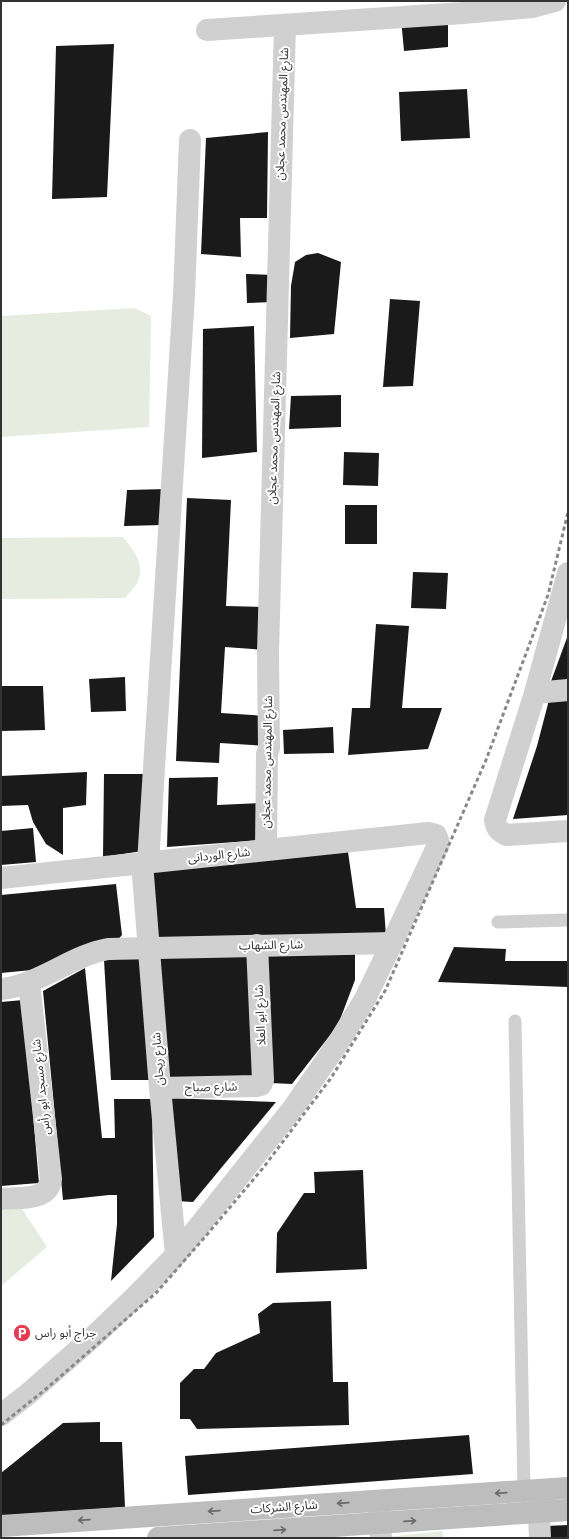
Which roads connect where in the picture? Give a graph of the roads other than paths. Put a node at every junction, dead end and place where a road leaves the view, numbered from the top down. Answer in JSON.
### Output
{"nodes":[{"id":1,"x":555,"y":1,"type":"edge"},
{"id":2,"x":285,"y":25,"type":"junction"},
{"id":3,"x":207,"y":30,"type":"dead end"},
{"id":4,"x":190,"y":140,"type":"dead end"},
{"id":5,"x":566,"y":586,"type":"edge"},
{"id":6,"x":568,"y":690,"type":"edge"},
{"id":7,"x":534,"y":693,"type":"junction"},
{"id":8,"x":568,"y":831,"type":"edge"},
{"id":9,"x":266,"y":850,"type":"junction"},
{"id":10,"x":145,"y":863,"type":"junction"},
{"id":11,"x":1,"y":878,"type":"edge"},
{"id":12,"x":568,"y":920,"type":"edge"},
{"id":13,"x":498,"y":922,"type":"dead end"},
{"id":14,"x":392,"y":943,"type":"junction"},
{"id":15,"x":257,"y":945,"type":"junction"},
{"id":16,"x":150,"y":948,"type":"junction"},
{"id":17,"x":29,"y":983,"type":"junction"},
{"id":18,"x":1,"y":989,"type":"edge"},
{"id":19,"x":515,"y":1021,"type":"dead end"},
{"id":20,"x":261,"y":1085,"type":"joint"},
{"id":21,"x":160,"y":1088,"type":"junction"},
{"id":22,"x":1,"y":1199,"type":"edge"},
{"id":23,"x":176,"y":1255,"type":"junction"},
{"id":24,"x":1,"y":1415,"type":"edge"},
{"id":25,"x":568,"y":1488,"type":"edge"},
{"id":26,"x":531,"y":1491,"type":"junction"},
{"id":27,"x":377,"y":1501,"type":"junction"},
{"id":28,"x":568,"y":1510,"type":"edge"},
{"id":29,"x":539,"y":1512,"type":"junction"},
{"id":30,"x":1,"y":1526,"type":"edge"},
{"id":31,"x":380,"y":1530,"type":"edge"},
{"id":32,"x":158,"y":1538,"type":"edge"},
{"id":33,"x":540,"y":1538,"type":"edge"}],
"edges":[{"from":1,"to":2,"type":"street"},
{"from":2,"to":3,"type":"street"},
{"from":2,"to":9,"type":"street","name":"شارع المهندس محمد عجلان"},
{"from":4,"to":10,"type":"street","name":"شارع ريحان"},
{"from":5,"to":7,"type":"street"},
{"from":6,"to":7,"type":"street"},
{"from":7,"to":8,"type":"street"},
{"from":9,"to":10,"type":"street","name":"شارع الوردانى"},
{"from":9,"to":14,"type":"street","name":"شارع الوردانى"},
{"from":10,"to":11,"type":"street","name":"شارع الوردانى"},
{"from":10,"to":16,"type":"street","name":"شارع ريحان"},
{"from":12,"to":13,"type":"lane"},
{"from":14,"to":15,"type":"street","name":"شارع الشهاب"},
{"from":14,"to":23,"type":"street"},
{"from":15,"to":16,"type":"street","name":"شارع الشهاب"},
{"from":15,"to":20,"type":"street","name":"شارع ابو العلا"},
{"from":16,"to":17,"type":"street","name":"شارع الشهاب"},
{"from":16,"to":21,"type":"street","name":"شارع ريحان"},
{"from":17,"to":18,"type":"street","name":"شارع الشهاب"},
{"from":17,"to":22,"type":"street","name":"شارع مسجد ابو رأس"},
{"from":19,"to":26,"type":"lane"},
{"from":20,"to":21,"type":"street","name":"شارع صباح"},
{"from":21,"to":23,"type":"street","name":"شارع ريحان"},
{"from":23,"to":24,"type":"street"},
{"from":25,"to":26,"type":"main road","name":"شارع الشركات"},
{"from":26,"to":27,"type":"main road","name":"شارع الشركات","one_way":true},
{"from":26,"to":29,"type":"street"},
{"from":27,"to":30,"type":"main road","name":"شارع الشركات","one_way":true},
{"from":27,"to":31,"type":"street"},
{"from":28,"to":29,"type":"main road","name":"شارع الشركات"},
{"from":31,"to":29,"type":"main road","name":"شارع الشركات","one_way":true},
{"from":29,"to":33,"type":"street"},
{"from":32,"to":31,"type":"main road","name":"شارع الشركات","one_way":true}]}
